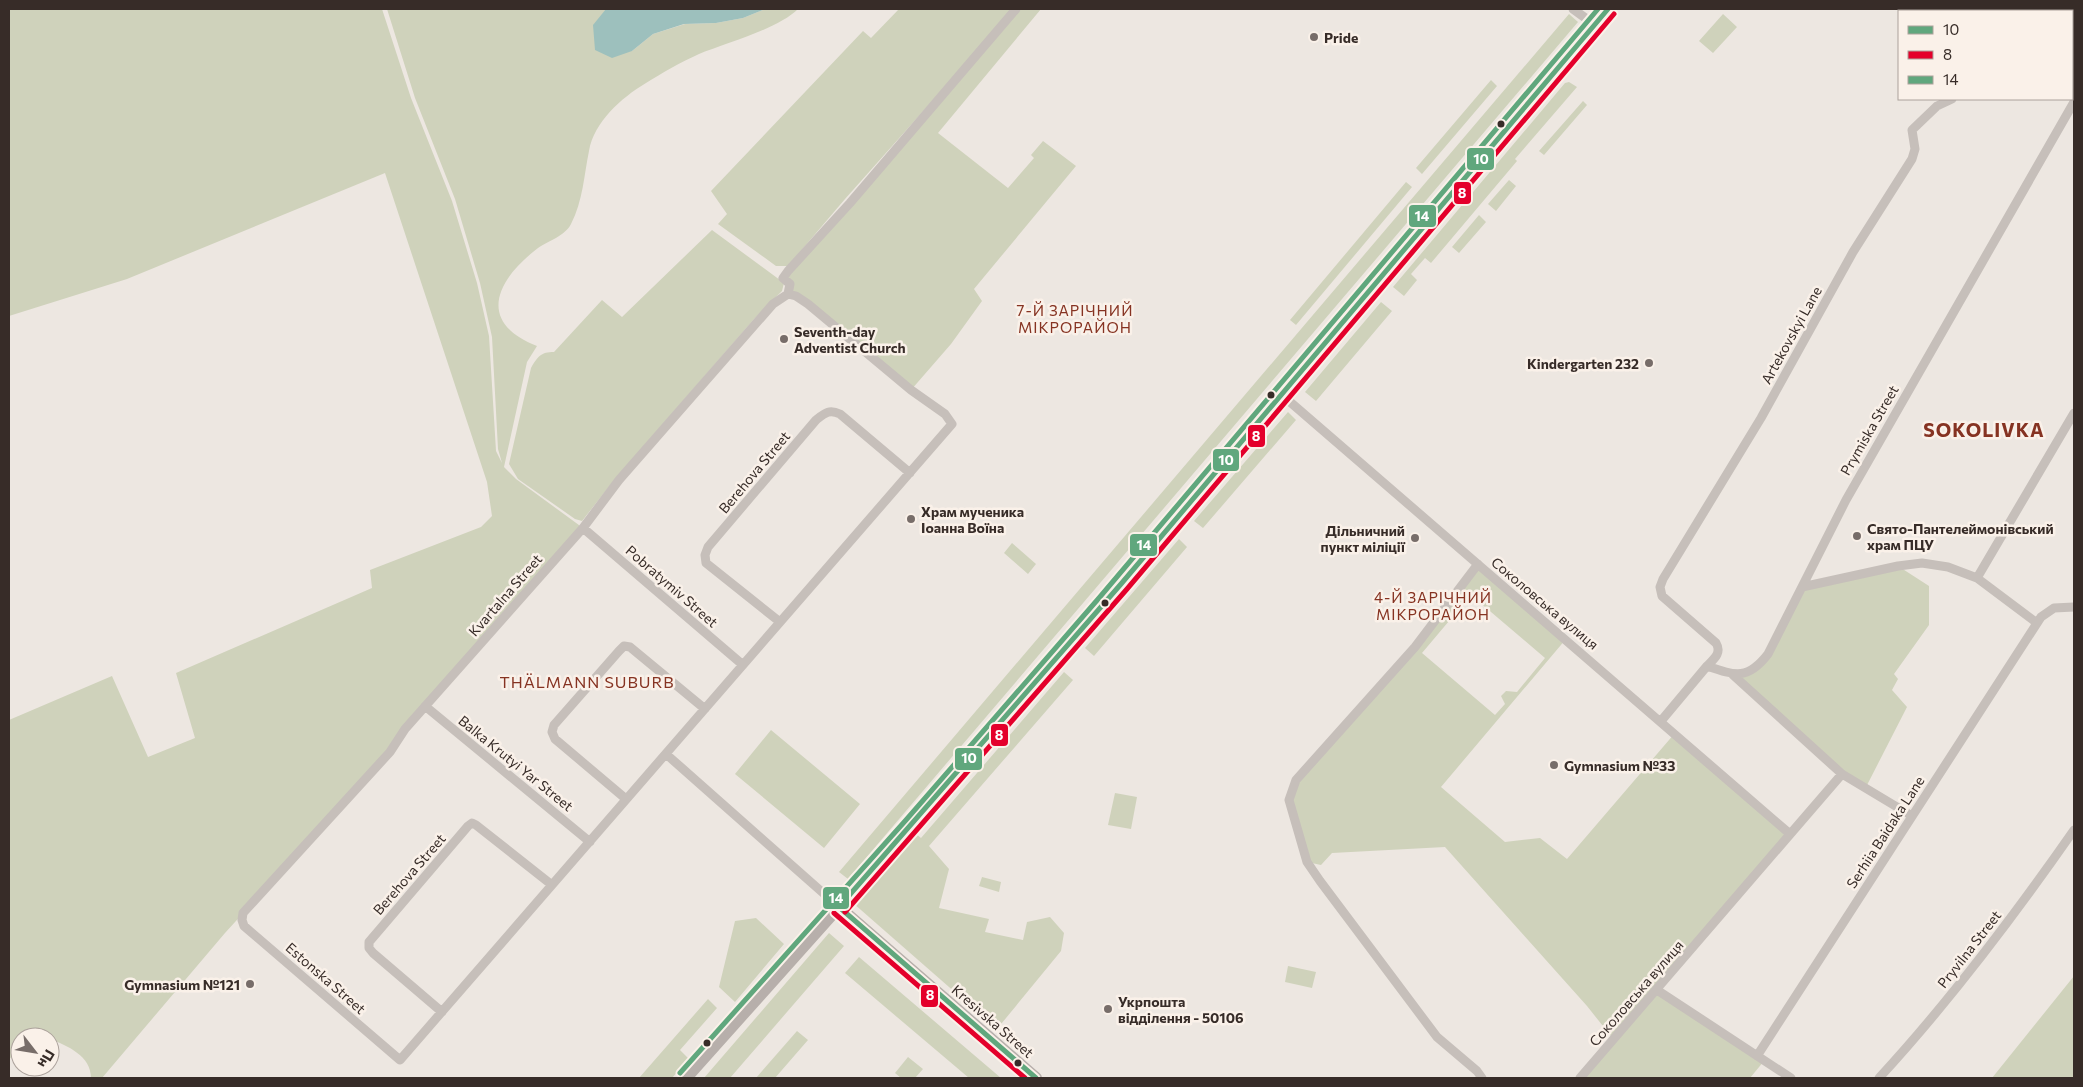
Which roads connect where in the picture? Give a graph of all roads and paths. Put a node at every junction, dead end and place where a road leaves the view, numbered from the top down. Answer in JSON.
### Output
{"nodes":[{"id":1,"x":1016,"y":9,"type":"edge"},
{"id":2,"x":1573,"y":9,"type":"edge"},
{"id":3,"x":1608,"y":9,"type":"edge"},
{"id":4,"x":1595,"y":25,"type":"junction"},
{"id":5,"x":1950,"y":100,"type":"edge"},
{"id":6,"x":2074,"y":102,"type":"edge"},
{"id":7,"x":788,"y":294,"type":"junction"},
{"id":8,"x":1282,"y":394,"type":"junction"},
{"id":9,"x":2074,"y":413,"type":"edge"},
{"id":10,"x":910,"y":473,"type":"junction"},
{"id":11,"x":583,"y":528,"type":"junction"},
{"id":12,"x":1478,"y":564,"type":"junction"},
{"id":13,"x":1976,"y":578,"type":"junction"},
{"id":14,"x":1802,"y":587,"type":"junction"},
{"id":15,"x":2074,"y":608,"type":"edge"},
{"id":16,"x":780,"y":622,"type":"junction"},
{"id":17,"x":2037,"y":623,"type":"junction"},
{"id":18,"x":743,"y":665,"type":"junction"},
{"id":19,"x":1707,"y":666,"type":"junction"},
{"id":20,"x":1733,"y":675,"type":"junction"},
{"id":21,"x":425,"y":706,"type":"junction"},
{"id":22,"x":705,"y":709,"type":"junction"},
{"id":23,"x":1661,"y":721,"type":"junction"},
{"id":24,"x":666,"y":754,"type":"junction"},
{"id":25,"x":1842,"y":774,"type":"junction"},
{"id":26,"x":626,"y":800,"type":"junction"},
{"id":27,"x":1912,"y":816,"type":"junction"},
{"id":28,"x":2074,"y":830,"type":"edge"},
{"id":29,"x":1790,"y":834,"type":"junction"},
{"id":30,"x":590,"y":842,"type":"junction"},
{"id":31,"x":552,"y":885,"type":"junction"},
{"id":32,"x":838,"y":908,"type":"junction"},
{"id":33,"x":243,"y":913,"type":"joint"},
{"id":34,"x":1657,"y":990,"type":"junction"},
{"id":35,"x":442,"y":1012,"type":"junction"},
{"id":36,"x":1756,"y":1056,"type":"junction"},
{"id":37,"x":686,"y":1078,"type":"edge"},
{"id":38,"x":1036,"y":1078,"type":"edge"},
{"id":39,"x":1482,"y":1078,"type":"edge"},
{"id":40,"x":1580,"y":1078,"type":"edge"},
{"id":41,"x":1791,"y":1078,"type":"edge"},
{"id":42,"x":1878,"y":1078,"type":"edge"}],
"edges":[{"from":1,"to":7,"type":"street"},
{"from":2,"to":4,"type":"street"},
{"from":3,"to":4,"type":"main road"},
{"from":4,"to":8,"type":"main road"},
{"from":5,"to":19,"type":"street","name":"Artekovskyi Lane"},
{"from":6,"to":14,"type":"street","name":"Prymiska Street"},
{"from":7,"to":10,"type":"street"},
{"from":7,"to":11,"type":"street","name":"Kvartalna Street"},
{"from":8,"to":12,"type":"street","name":"Соколовська вулиця"},
{"from":8,"to":32,"type":"main road"},
{"from":9,"to":13,"type":"street"},
{"from":10,"to":16,"type":"street"},
{"from":10,"to":16,"type":"street","name":"Berehova Street"},
{"from":11,"to":18,"type":"street","name":"Pobratymiv Street"},
{"from":11,"to":21,"type":"street","name":"Kvartalna Street"},
{"from":12,"to":23,"type":"street","name":"Соколовська вулиця"},
{"from":12,"to":39,"type":"street"},
{"from":13,"to":14,"type":"street"},
{"from":13,"to":17,"type":"street"},
{"from":14,"to":20,"type":"street","name":"Prymiska Street"},
{"from":15,"to":17,"type":"street","name":"Serhiia Baidaka Lane"},
{"from":16,"to":18,"type":"street"},
{"from":17,"to":27,"type":"street","name":"Serhiia Baidaka Lane"},
{"from":18,"to":22,"type":"street"},
{"from":19,"to":20,"type":"street"},
{"from":19,"to":23,"type":"street"},
{"from":20,"to":25,"type":"street"},
{"from":21,"to":30,"type":"street","name":"Balka Krutyi Yar Street"},
{"from":21,"to":33,"type":"street","name":"Kvartalna Street"},
{"from":22,"to":24,"type":"street"},
{"from":22,"to":26,"type":"street"},
{"from":23,"to":29,"type":"street","name":"Соколовська вулиця"},
{"from":24,"to":26,"type":"street"},
{"from":24,"to":32,"type":"street"},
{"from":25,"to":27,"type":"street"},
{"from":25,"to":29,"type":"street","name":"Соколовська вулиця"},
{"from":26,"to":30,"type":"street"},
{"from":27,"to":36,"type":"street","name":"Serhiia Baidaka Lane"},
{"from":28,"to":42,"type":"street","name":"Pryvilna Street"},
{"from":29,"to":34,"type":"street","name":"Соколовська вулиця"},
{"from":30,"to":31,"type":"street"},
{"from":31,"to":35,"type":"street"},
{"from":31,"to":35,"type":"street","name":"Berehova Street"},
{"from":32,"to":37,"type":"main road"},
{"from":32,"to":38,"type":"main road","name":"Kresivska Street"},
{"from":33,"to":35,"type":"street","name":"Estonska Street"},
{"from":34,"to":36,"type":"street"},
{"from":34,"to":40,"type":"street","name":"Соколовська вулиця"},
{"from":36,"to":41,"type":"street"}]}
